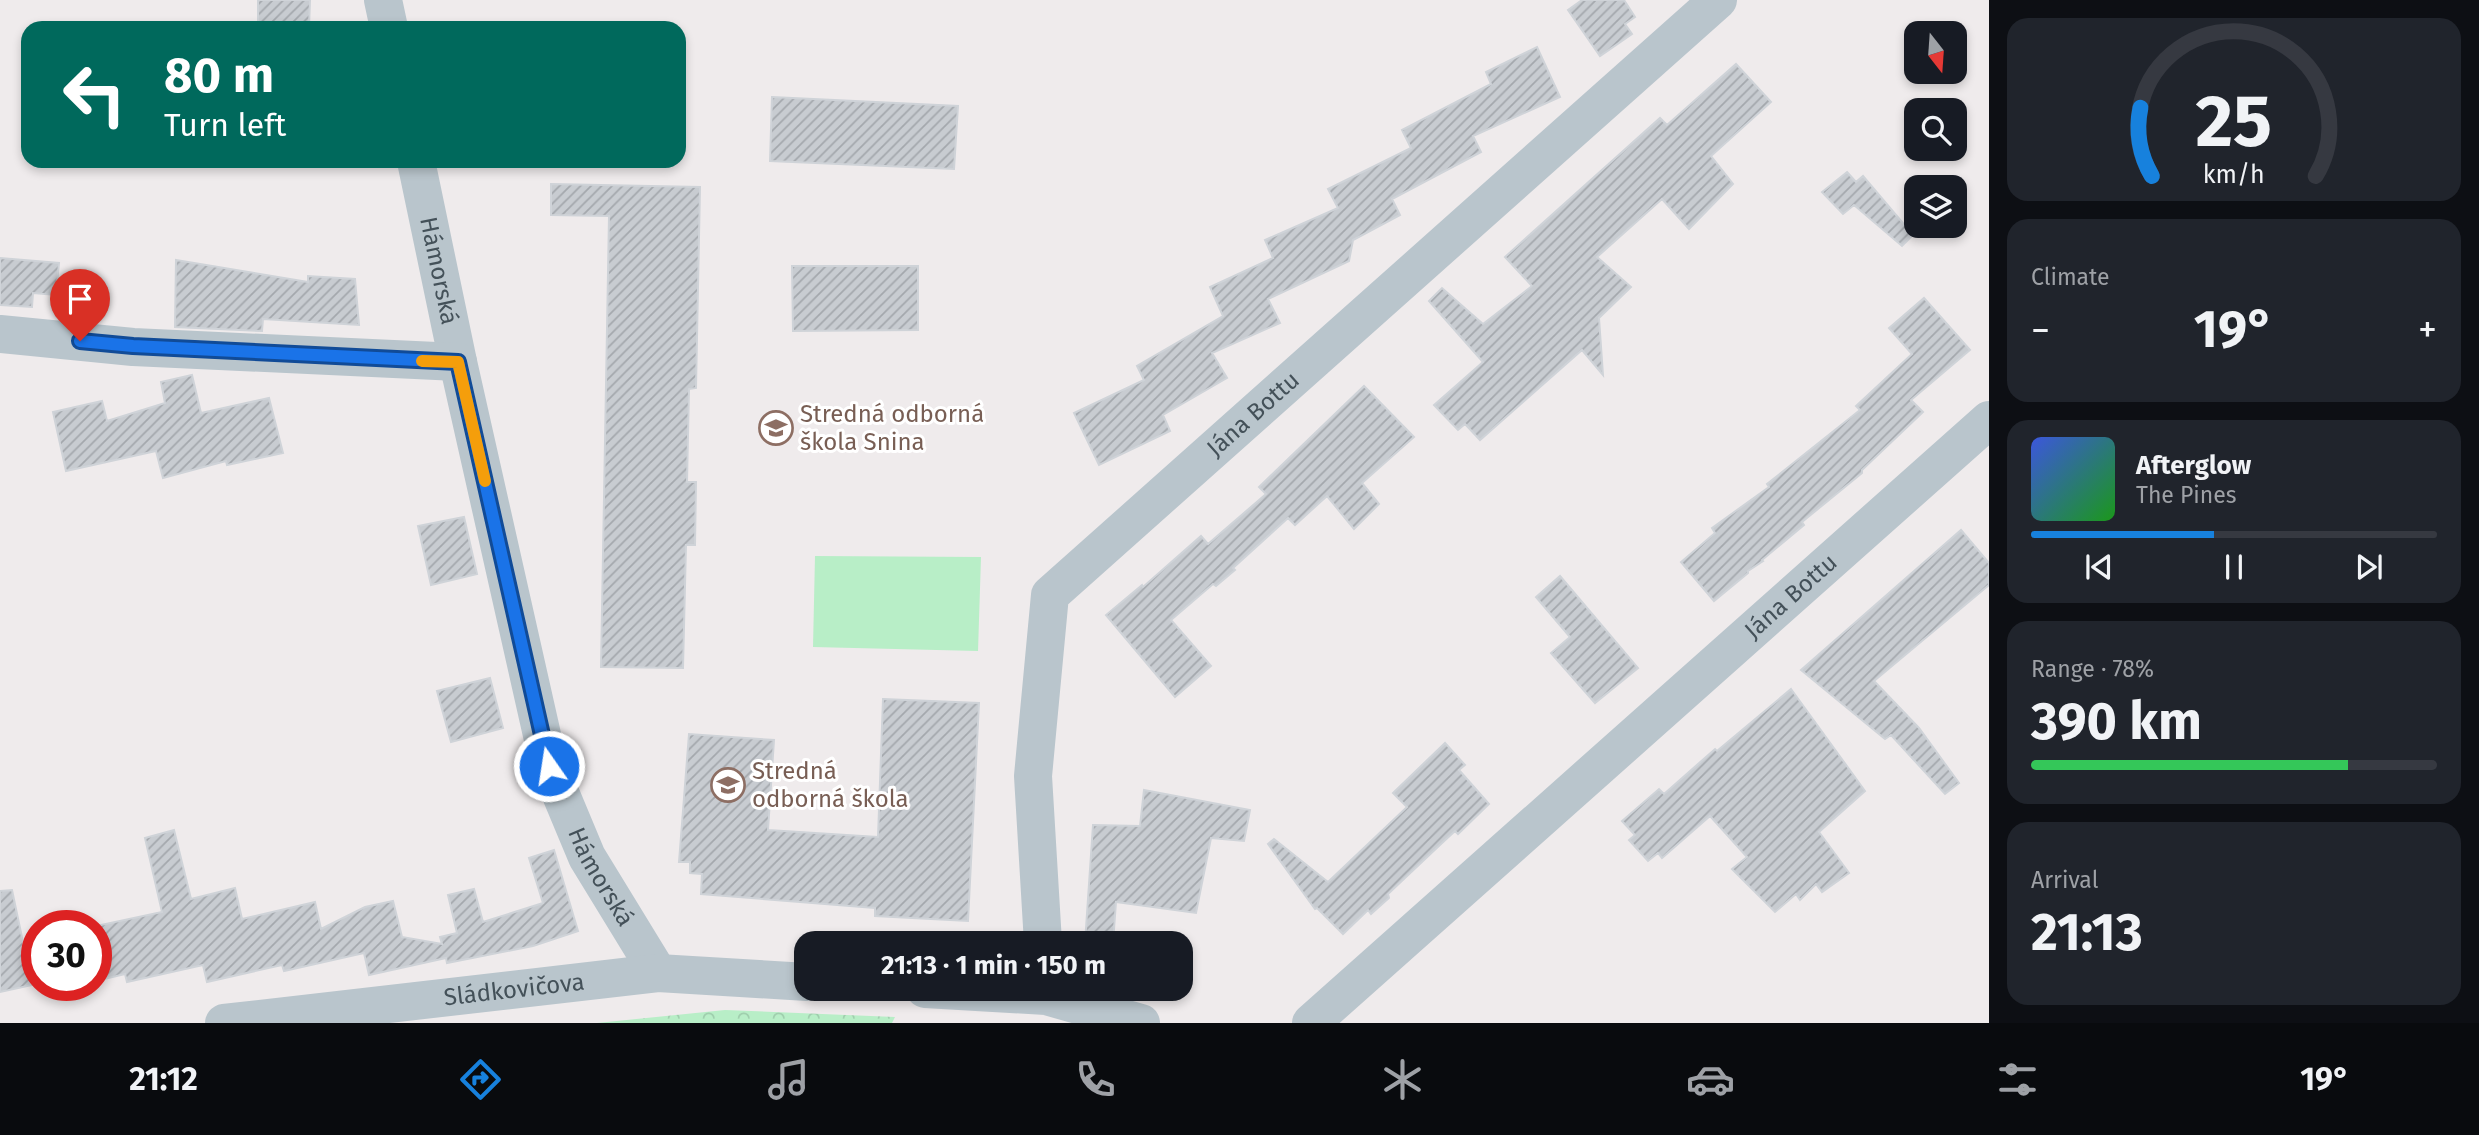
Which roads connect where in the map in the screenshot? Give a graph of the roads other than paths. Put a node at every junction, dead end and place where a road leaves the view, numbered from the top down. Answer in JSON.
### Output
{"nodes":[{"id":1,"x":383,"y":0,"type":"edge"},
{"id":2,"x":1718,"y":0,"type":"edge"},
{"id":3,"x":388,"y":21,"type":"edge"},
{"id":4,"x":417,"y":168,"type":"edge"},
{"id":5,"x":0,"y":334,"type":"edge"},
{"id":6,"x":458,"y":362,"type":"junction"},
{"id":7,"x":1989,"y":420,"type":"edge"},
{"id":8,"x":1042,"y":931,"type":"edge"},
{"id":9,"x":658,"y":973,"type":"junction"},
{"id":10,"x":794,"y":981,"type":"edge"},
{"id":11,"x":1074,"y":1001,"type":"edge"},
{"id":12,"x":224,"y":1023,"type":"edge"},
{"id":13,"x":1141,"y":1023,"type":"edge"},
{"id":14,"x":1311,"y":1023,"type":"edge"}],
"edges":[{"from":1,"to":3,"type":"street"},
{"from":2,"to":8,"type":"street","name":"Jána Bottu"},
{"from":4,"to":6,"type":"street","name":"Hámorská"},
{"from":5,"to":6,"type":"street"},
{"from":6,"to":9,"type":"street","name":"Hámorská"},
{"from":7,"to":14,"type":"street","name":"Jána Bottu"},
{"from":9,"to":10,"type":"street","name":"Sládkovičova"},
{"from":9,"to":12,"type":"street","name":"Sládkovičova"},
{"from":11,"to":13,"type":"street"}]}
